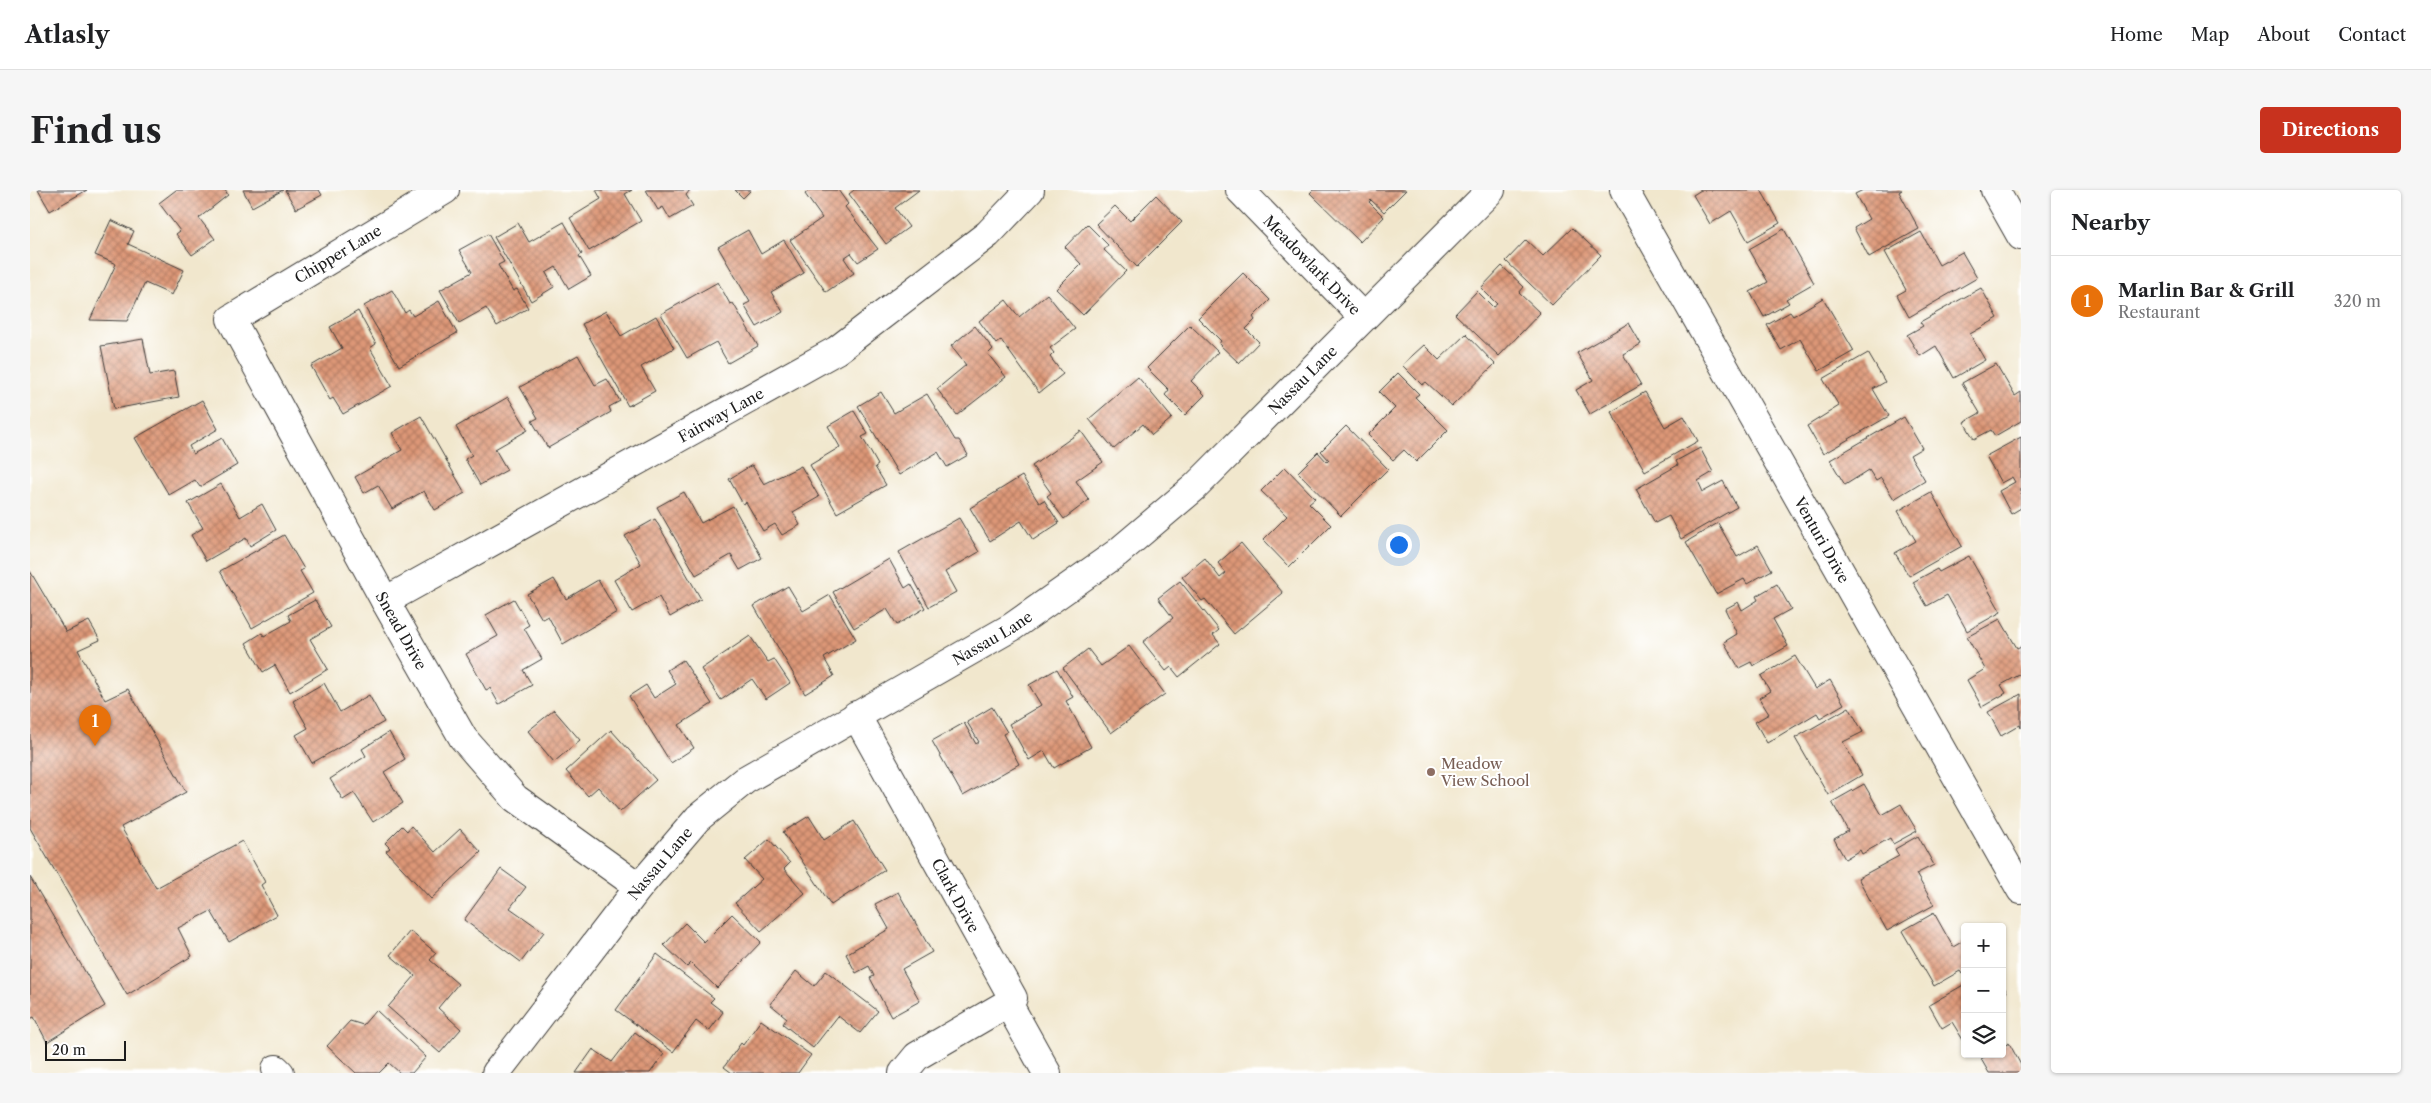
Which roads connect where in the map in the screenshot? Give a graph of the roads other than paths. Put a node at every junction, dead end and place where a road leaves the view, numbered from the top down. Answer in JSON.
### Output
{"nodes":[{"id":1,"x":445,"y":190,"type":"edge"},
{"id":2,"x":1030,"y":190,"type":"edge"},
{"id":3,"x":1240,"y":190,"type":"edge"},
{"id":4,"x":1491,"y":190,"type":"edge"},
{"id":5,"x":1624,"y":190,"type":"edge"},
{"id":6,"x":1996,"y":190,"type":"edge"},
{"id":7,"x":2021,"y":236,"type":"edge"},
{"id":8,"x":1363,"y":317,"type":"junction"},
{"id":9,"x":231,"y":319,"type":"joint"},
{"id":10,"x":385,"y":601,"type":"junction"},
{"id":11,"x":856,"y":715,"type":"junction"},
{"id":12,"x":639,"y":887,"type":"junction"},
{"id":13,"x":2021,"y":890,"type":"edge"},
{"id":14,"x":1008,"y":1003,"type":"junction"},
{"id":15,"x":496,"y":1073,"type":"edge"},
{"id":16,"x":904,"y":1073,"type":"edge"},
{"id":17,"x":1047,"y":1073,"type":"edge"}],
"edges":[{"from":1,"to":9,"type":"street","name":"Chipper Lane"},
{"from":2,"to":10,"type":"street","name":"Fairway Lane"},
{"from":3,"to":8,"type":"street","name":"Meadowlark Drive"},
{"from":4,"to":8,"type":"street","name":"Nassau Lane"},
{"from":5,"to":13,"type":"street","name":"Venturi Drive"},
{"from":6,"to":7,"type":"street"},
{"from":8,"to":11,"type":"street","name":"Nassau Lane"},
{"from":9,"to":10,"type":"street","name":"Snead Drive"},
{"from":10,"to":12,"type":"street","name":"Snead Drive"},
{"from":11,"to":12,"type":"street","name":"Nassau Lane"},
{"from":11,"to":14,"type":"street","name":"Clark Drive"},
{"from":12,"to":15,"type":"street","name":"Nassau Lane"},
{"from":14,"to":16,"type":"street"},
{"from":14,"to":17,"type":"street","name":"Clark Drive"}]}
